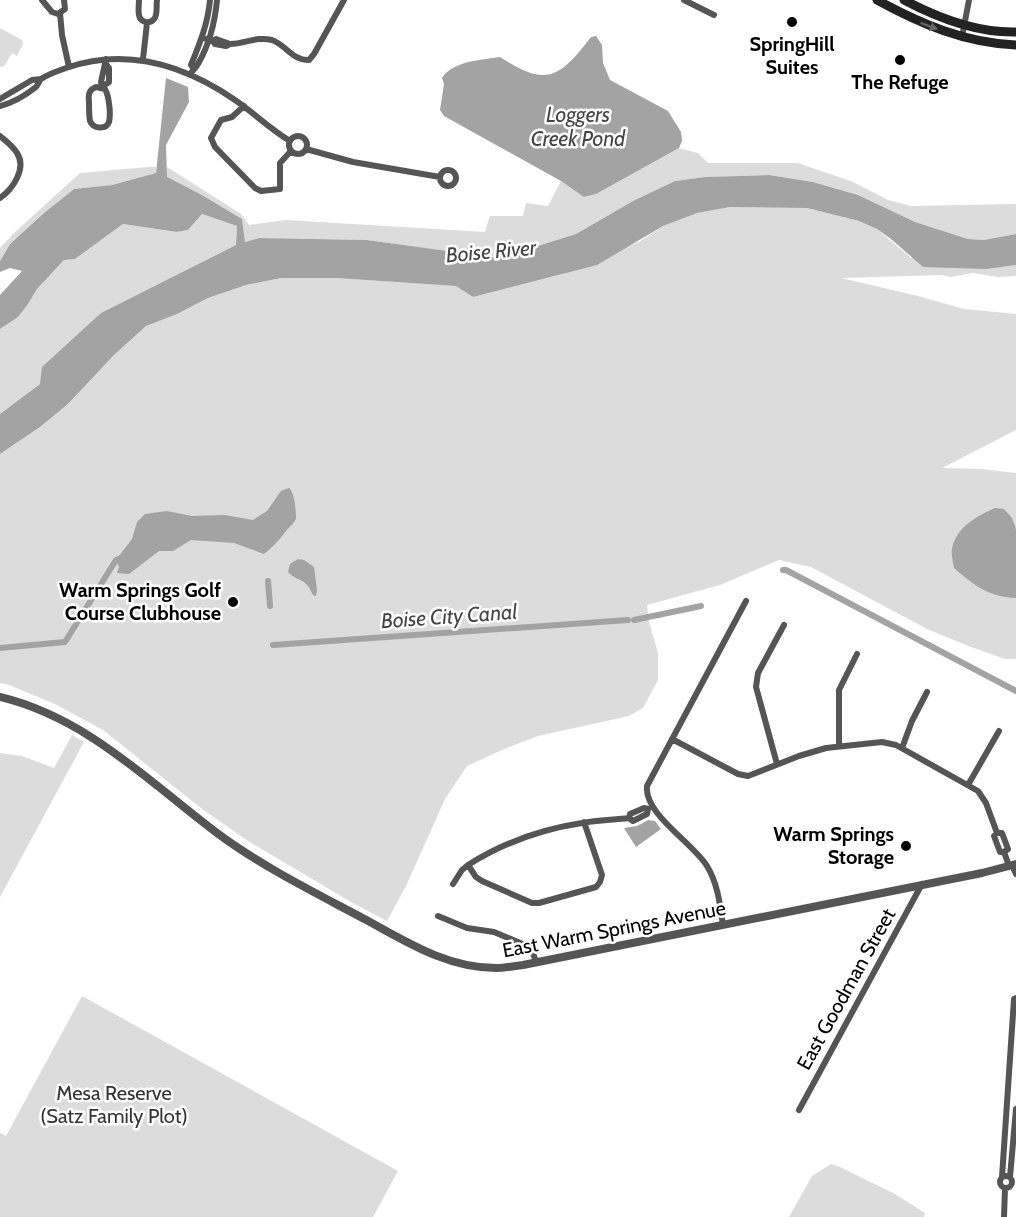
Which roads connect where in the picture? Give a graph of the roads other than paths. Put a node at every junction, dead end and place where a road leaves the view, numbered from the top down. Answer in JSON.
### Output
{"nodes":[{"id":1,"x":42,"y":0,"type":"edge"},
{"id":2,"x":64,"y":0,"type":"edge"},
{"id":3,"x":139,"y":0,"type":"edge"},
{"id":4,"x":157,"y":0,"type":"edge"},
{"id":5,"x":210,"y":0,"type":"edge"},
{"id":6,"x":218,"y":0,"type":"edge"},
{"id":7,"x":344,"y":0,"type":"edge"},
{"id":8,"x":684,"y":0,"type":"edge"},
{"id":9,"x":877,"y":0,"type":"edge"},
{"id":10,"x":904,"y":0,"type":"edge"},
{"id":11,"x":969,"y":0,"type":"edge"},
{"id":12,"x":60,"y":13,"type":"junction"},
{"id":13,"x":714,"y":15,"type":"dead end"},
{"id":14,"x":147,"y":22,"type":"junction"},
{"id":15,"x":966,"y":25,"type":"junction"},
{"id":16,"x":1016,"y":32,"type":"edge"},
{"id":17,"x":962,"y":37,"type":"junction"},
{"id":18,"x":208,"y":39,"type":"junction"},
{"id":19,"x":1016,"y":45,"type":"edge"},
{"id":20,"x":144,"y":60,"type":"junction"},
{"id":21,"x":106,"y":62,"type":"junction"},
{"id":22,"x":69,"y":67,"type":"junction"},
{"id":23,"x":192,"y":72,"type":"junction"},
{"id":24,"x":41,"y":79,"type":"junction"},
{"id":25,"x":102,"y":87,"type":"junction"},
{"id":26,"x":0,"y":99,"type":"edge"},
{"id":27,"x":0,"y":106,"type":"edge"},
{"id":28,"x":244,"y":106,"type":"junction"},
{"id":29,"x":0,"y":136,"type":"edge"},
{"id":30,"x":290,"y":141,"type":"junction"},
{"id":31,"x":306,"y":149,"type":"junction"},
{"id":32,"x":291,"y":151,"type":"junction"},
{"id":33,"x":440,"y":177,"type":"dead end"},
{"id":34,"x":0,"y":198,"type":"edge"},
{"id":35,"x":746,"y":601,"type":"dead end"},
{"id":36,"x":784,"y":625,"type":"dead end"},
{"id":37,"x":857,"y":654,"type":"dead end"},
{"id":38,"x":927,"y":692,"type":"dead end"},
{"id":39,"x":0,"y":697,"type":"edge"},
{"id":40,"x":999,"y":731,"type":"dead end"},
{"id":41,"x":672,"y":739,"type":"junction"},
{"id":42,"x":839,"y":746,"type":"junction"},
{"id":43,"x":902,"y":748,"type":"junction"},
{"id":44,"x":777,"y":764,"type":"junction"},
{"id":45,"x":968,"y":785,"type":"junction"},
{"id":46,"x":650,"y":808,"type":"junction"},
{"id":47,"x":584,"y":822,"type":"junction"},
{"id":48,"x":468,"y":865,"type":"junction"},
{"id":49,"x":1012,"y":865,"type":"edge"},
{"id":50,"x":1016,"y":874,"type":"edge"},
{"id":51,"x":453,"y":884,"type":"dead end"},
{"id":52,"x":922,"y":884,"type":"junction"},
{"id":53,"x":438,"y":916,"type":"dead end"},
{"id":54,"x":723,"y":925,"type":"junction"},
{"id":55,"x":536,"y":962,"type":"junction"},
{"id":56,"x":1016,"y":998,"type":"edge"},
{"id":57,"x":1016,"y":1109,"type":"edge"},
{"id":58,"x":799,"y":1110,"type":"dead end"},
{"id":59,"x":1002,"y":1177,"type":"junction"},
{"id":60,"x":1011,"y":1184,"type":"edge"},
{"id":61,"x":1004,"y":1217,"type":"edge"}],
"edges":[{"from":1,"to":12,"type":"street"},
{"from":2,"to":12,"type":"street"},
{"from":3,"to":14,"type":"street"},
{"from":4,"to":14,"type":"street"},
{"from":5,"to":18,"type":"street"},
{"from":6,"to":18,"type":"street"},
{"from":7,"to":18,"type":"street"},
{"from":8,"to":13,"type":"street"},
{"from":9,"to":17,"type":"main road","one_way":true},
{"from":10,"to":15,"type":"main road"},
{"from":11,"to":15,"type":"street"},
{"from":12,"to":22,"type":"street"},
{"from":14,"to":20,"type":"street"},
{"from":15,"to":16,"type":"main road"},
{"from":15,"to":17,"type":"street"},
{"from":17,"to":19,"type":"main road"},
{"from":18,"to":23,"type":"street"},
{"from":20,"to":21,"type":"street"},
{"from":20,"to":23,"type":"street"},
{"from":21,"to":22,"type":"street"},
{"from":21,"to":25,"type":"street"},
{"from":22,"to":24,"type":"street"},
{"from":23,"to":28,"type":"street"},
{"from":24,"to":26,"type":"street"},
{"from":24,"to":27,"type":"street"},
{"from":25,"to":25,"type":"street"},
{"from":28,"to":30,"type":"street"},
{"from":28,"to":32,"type":"street"},
{"from":29,"to":34,"type":"street"},
{"from":30,"to":31,"type":"street"},
{"from":30,"to":32,"type":"street"},
{"from":31,"to":32,"type":"street"},
{"from":31,"to":33,"type":"street"},
{"from":35,"to":41,"type":"street"},
{"from":36,"to":44,"type":"street"},
{"from":37,"to":42,"type":"street"},
{"from":38,"to":43,"type":"street"},
{"from":39,"to":55,"type":"street","name":"East Warm Springs Avenue"},
{"from":40,"to":45,"type":"street"},
{"from":41,"to":44,"type":"street"},
{"from":41,"to":46,"type":"street"},
{"from":42,"to":43,"type":"street"},
{"from":42,"to":44,"type":"street"},
{"from":43,"to":45,"type":"street"},
{"from":45,"to":49,"type":"street"},
{"from":46,"to":47,"type":"street"},
{"from":46,"to":54,"type":"street"},
{"from":47,"to":48,"type":"street"},
{"from":47,"to":48,"type":"street"},
{"from":48,"to":51,"type":"street"},
{"from":49,"to":50,"type":"street"},
{"from":49,"to":52,"type":"street","name":"East Warm Springs Avenue"},
{"from":52,"to":54,"type":"street","name":"East Warm Springs Avenue"},
{"from":52,"to":58,"type":"street","name":"East Goodman Street"},
{"from":53,"to":55,"type":"street"},
{"from":54,"to":55,"type":"street","name":"East Warm Springs Avenue"},
{"from":56,"to":59,"type":"street"},
{"from":57,"to":60,"type":"street"},
{"from":59,"to":60,"type":"street"},
{"from":59,"to":60,"type":"street"},
{"from":60,"to":61,"type":"street"}]}
